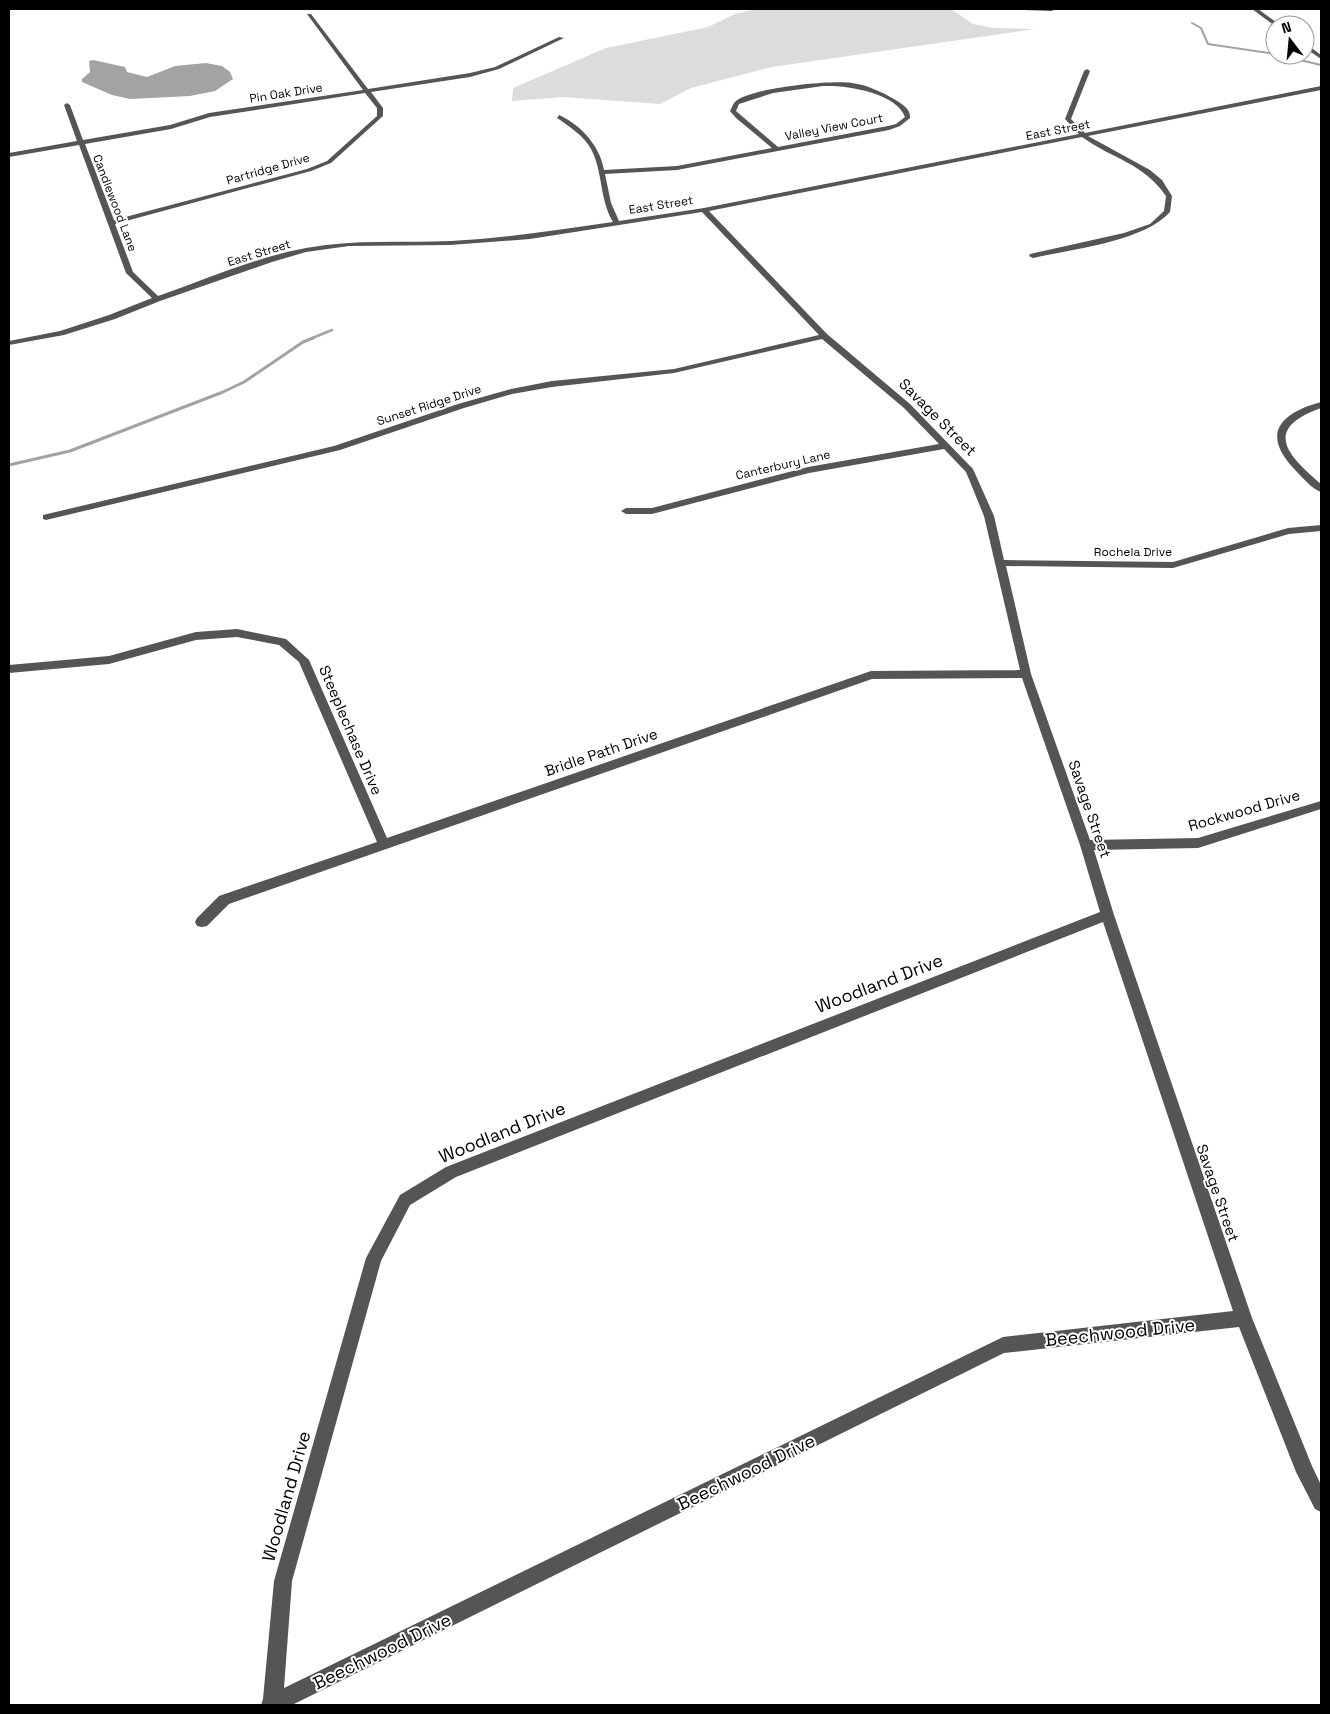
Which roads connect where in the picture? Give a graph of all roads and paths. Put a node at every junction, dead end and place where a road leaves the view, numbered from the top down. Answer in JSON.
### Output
{"nodes":[{"id":1,"x":999,"y":9,"type":"edge"},
{"id":2,"x":1052,"y":9,"type":"edge"},
{"id":3,"x":309,"y":15,"type":"dead end"},
{"id":4,"x":561,"y":38,"type":"dead end"},
{"id":5,"x":1087,"y":71,"type":"dead end"},
{"id":6,"x":1321,"y":88,"type":"edge"},
{"id":7,"x":368,"y":91,"type":"junction"},
{"id":8,"x":67,"y":105,"type":"dead end"},
{"id":9,"x":559,"y":118,"type":"dead end"},
{"id":10,"x":1086,"y":136,"type":"junction"},
{"id":11,"x":80,"y":142,"type":"junction"},
{"id":12,"x":777,"y":149,"type":"junction"},
{"id":13,"x":9,"y":155,"type":"edge"},
{"id":14,"x":600,"y":172,"type":"junction"},
{"id":15,"x":704,"y":210,"type":"junction"},
{"id":16,"x":112,"y":223,"type":"junction"},
{"id":17,"x":617,"y":223,"type":"junction"},
{"id":18,"x":1033,"y":256,"type":"dead end"},
{"id":19,"x":157,"y":299,"type":"junction"},
{"id":20,"x":824,"y":336,"type":"junction"},
{"id":21,"x":9,"y":344,"type":"edge"},
{"id":22,"x":1321,"y":405,"type":"edge"},
{"id":23,"x":946,"y":446,"type":"junction"},
{"id":24,"x":1321,"y":489,"type":"edge"},
{"id":25,"x":626,"y":511,"type":"dead end"},
{"id":26,"x":46,"y":517,"type":"dead end"},
{"id":27,"x":1321,"y":528,"type":"edge"},
{"id":28,"x":1000,"y":564,"type":"junction"},
{"id":29,"x":9,"y":669,"type":"edge"},
{"id":30,"x":1026,"y":674,"type":"junction"},
{"id":31,"x":1321,"y":805,"type":"edge"},
{"id":32,"x":384,"y":845,"type":"junction"},
{"id":33,"x":1086,"y":845,"type":"junction"},
{"id":34,"x":1106,"y":915,"type":"junction"},
{"id":35,"x":202,"y":922,"type":"dead end"},
{"id":36,"x":1244,"y":1318,"type":"junction"},
{"id":37,"x":1321,"y":1503,"type":"edge"},
{"id":38,"x":272,"y":1705,"type":"edge"}],
"edges":[{"from":1,"to":2,"type":"street"},
{"from":3,"to":7,"type":"street","name":"Partridge Drive"},
{"from":4,"to":7,"type":"street","name":"Pin Oak Drive"},
{"from":5,"to":10,"type":"street"},
{"from":6,"to":10,"type":"street","name":"East Street"},
{"from":7,"to":11,"type":"street","name":"Pin Oak Drive"},
{"from":7,"to":16,"type":"street","name":"Partridge Drive"},
{"from":8,"to":11,"type":"street","name":"Candlewood Lane"},
{"from":9,"to":14,"type":"street"},
{"from":10,"to":15,"type":"street","name":"East Street"},
{"from":10,"to":18,"type":"street"},
{"from":11,"to":13,"type":"street","name":"Pin Oak Drive"},
{"from":11,"to":16,"type":"street","name":"Candlewood Lane"},
{"from":12,"to":12,"type":"street","name":"Valley View Court"},
{"from":12,"to":14,"type":"street","name":"Valley View Court"},
{"from":14,"to":17,"type":"street"},
{"from":15,"to":17,"type":"street","name":"East Street"},
{"from":15,"to":20,"type":"street","name":"Savage Street"},
{"from":16,"to":19,"type":"street","name":"Candlewood Lane"},
{"from":17,"to":19,"type":"street","name":"East Street"},
{"from":19,"to":21,"type":"street","name":"East Street"},
{"from":20,"to":23,"type":"street","name":"Savage Street"},
{"from":20,"to":26,"type":"street","name":"Sunset Ridge Drive"},
{"from":22,"to":24,"type":"street"},
{"from":23,"to":25,"type":"street","name":"Canterbury Lane"},
{"from":23,"to":28,"type":"street","name":"Savage Street"},
{"from":27,"to":28,"type":"street","name":"Rochela Drive"},
{"from":28,"to":30,"type":"street","name":"Savage Street"},
{"from":29,"to":32,"type":"street","name":"Steeplechase Drive"},
{"from":30,"to":32,"type":"street","name":"Bridle Path Drive"},
{"from":30,"to":33,"type":"street","name":"Savage Street"},
{"from":31,"to":33,"type":"street","name":"Rockwood Drive"},
{"from":32,"to":35,"type":"street","name":"Bridle Path Drive"},
{"from":33,"to":34,"type":"street","name":"Savage Street"},
{"from":34,"to":36,"type":"street","name":"Savage Street"},
{"from":34,"to":38,"type":"street","name":"Woodland Drive"},
{"from":36,"to":37,"type":"street","name":"Savage Street"},
{"from":36,"to":38,"type":"street","name":"Beechwood Drive"}]}
